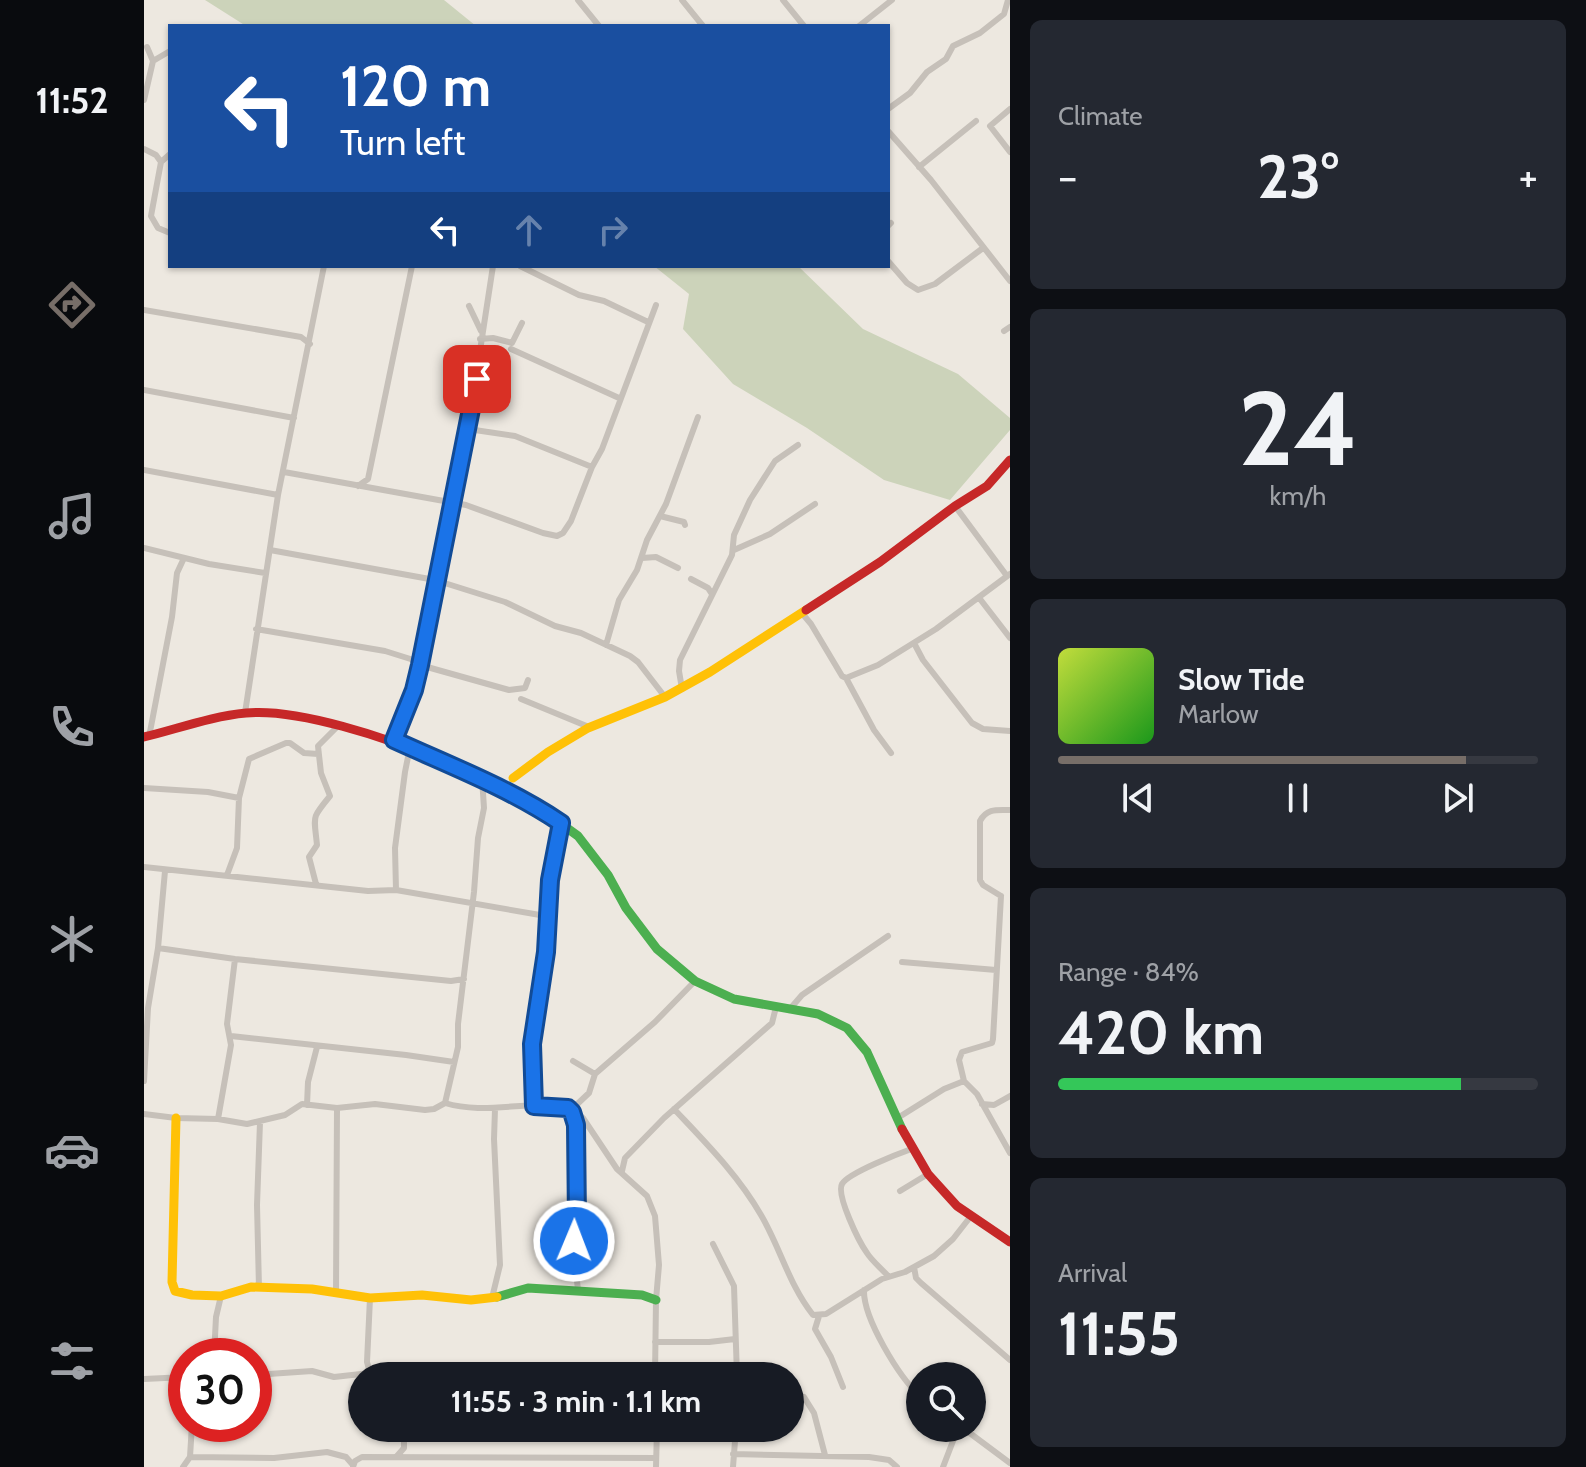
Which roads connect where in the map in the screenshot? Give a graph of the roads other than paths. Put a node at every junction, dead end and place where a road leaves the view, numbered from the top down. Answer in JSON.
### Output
{"nodes":[{"id":1,"x":578,"y":0,"type":"edge"},
{"id":2,"x":682,"y":0,"type":"edge"},
{"id":3,"x":783,"y":0,"type":"edge"},
{"id":4,"x":892,"y":0,"type":"edge"},
{"id":5,"x":1008,"y":0,"type":"edge"},
{"id":6,"x":1004,"y":14,"type":"junction"},
{"id":7,"x":1010,"y":21,"type":"edge"},
{"id":8,"x":597,"y":24,"type":"edge"},
{"id":9,"x":701,"y":24,"type":"edge"},
{"id":10,"x":802,"y":24,"type":"edge"},
{"id":11,"x":862,"y":24,"type":"edge"},
{"id":12,"x":147,"y":47,"type":"dead end"},
{"id":13,"x":168,"y":52,"type":"edge"},
{"id":14,"x":153,"y":61,"type":"junction"},
{"id":15,"x":144,"y":99,"type":"edge"},
{"id":16,"x":890,"y":108,"type":"edge"},
{"id":17,"x":1010,"y":109,"type":"edge"},
{"id":18,"x":976,"y":121,"type":"dead end"},
{"id":19,"x":890,"y":133,"type":"edge"},
{"id":20,"x":144,"y":149,"type":"edge"},
{"id":21,"x":1010,"y":152,"type":"edge"},
{"id":22,"x":168,"y":156,"type":"edge"},
{"id":23,"x":161,"y":162,"type":"junction"},
{"id":24,"x":919,"y":167,"type":"junction"},
{"id":25,"x":168,"y":232,"type":"edge"},
{"id":26,"x":983,"y":248,"type":"junction"},
{"id":27,"x":890,"y":263,"type":"edge"},
{"id":28,"x":322,"y":268,"type":"edge"},
{"id":29,"x":412,"y":268,"type":"edge"},
{"id":30,"x":493,"y":268,"type":"edge"},
{"id":31,"x":524,"y":268,"type":"edge"},
{"id":32,"x":1010,"y":281,"type":"edge"},
{"id":33,"x":656,"y":305,"type":"dead end"},
{"id":34,"x":469,"y":306,"type":"dead end"},
{"id":35,"x":144,"y":310,"type":"edge"},
{"id":36,"x":648,"y":322,"type":"junction"},
{"id":37,"x":522,"y":323,"type":"dead end"},
{"id":38,"x":481,"y":336,"type":"junction"},
{"id":39,"x":310,"y":344,"type":"junction"},
{"id":40,"x":511,"y":349,"type":"dead end"},
{"id":41,"x":449,"y":354,"type":"dead end"},
{"id":42,"x":480,"y":358,"type":"junction"},
{"id":43,"x":144,"y":390,"type":"edge"},
{"id":44,"x":619,"y":398,"type":"junction"},
{"id":45,"x":698,"y":417,"type":"dead end"},
{"id":46,"x":294,"y":418,"type":"junction"},
{"id":47,"x":468,"y":429,"type":"junction"},
{"id":48,"x":798,"y":445,"type":"dead end"},
{"id":49,"x":1010,"y":460,"type":"edge"},
{"id":50,"x":592,"y":467,"type":"junction"},
{"id":51,"x":144,"y":470,"type":"edge"},
{"id":52,"x":284,"y":472,"type":"junction"},
{"id":53,"x":358,"y":486,"type":"junction"},
{"id":54,"x":278,"y":495,"type":"junction"},
{"id":55,"x":451,"y":503,"type":"junction"},
{"id":56,"x":815,"y":504,"type":"dead end"},
{"id":57,"x":955,"y":506,"type":"junction"},
{"id":58,"x":660,"y":516,"type":"junction"},
{"id":59,"x":685,"y":525,"type":"dead end"},
{"id":60,"x":144,"y":548,"type":"edge"},
{"id":61,"x":270,"y":550,"type":"junction"},
{"id":62,"x":734,"y":550,"type":"junction"},
{"id":63,"x":184,"y":558,"type":"junction"},
{"id":64,"x":642,"y":558,"type":"junction"},
{"id":65,"x":678,"y":568,"type":"dead end"},
{"id":66,"x":265,"y":573,"type":"junction"},
{"id":67,"x":1008,"y":575,"type":"edge"},
{"id":68,"x":691,"y":579,"type":"dead end"},
{"id":69,"x":435,"y":580,"type":"junction"},
{"id":70,"x":712,"y":594,"type":"junction"},
{"id":71,"x":980,"y":599,"type":"junction"},
{"id":72,"x":800,"y":612,"type":"junction"},
{"id":73,"x":256,"y":629,"type":"junction"},
{"id":74,"x":1010,"y":638,"type":"edge"},
{"id":75,"x":606,"y":641,"type":"junction"},
{"id":76,"x":914,"y":643,"type":"junction"},
{"id":77,"x":420,"y":664,"type":"junction"},
{"id":78,"x":846,"y":678,"type":"junction"},
{"id":79,"x":528,"y":680,"type":"dead end"},
{"id":80,"x":682,"y":689,"type":"junction"},
{"id":81,"x":665,"y":697,"type":"junction"},
{"id":82,"x":521,"y":699,"type":"dead end"},
{"id":83,"x":245,"y":713,"type":"junction"},
{"id":84,"x":589,"y":727,"type":"junction"},
{"id":85,"x":336,"y":728,"type":"junction"},
{"id":86,"x":1010,"y":731,"type":"edge"},
{"id":87,"x":147,"y":737,"type":"edge"},
{"id":88,"x":394,"y":740,"type":"junction"},
{"id":89,"x":410,"y":747,"type":"junction"},
{"id":90,"x":891,"y":753,"type":"dead end"},
{"id":91,"x":318,"y":754,"type":"junction"},
{"id":92,"x":482,"y":778,"type":"junction"},
{"id":93,"x":513,"y":778,"type":"junction"},
{"id":94,"x":498,"y":785,"type":"junction"},
{"id":95,"x":144,"y":788,"type":"edge"},
{"id":96,"x":511,"y":793,"type":"junction"},
{"id":97,"x":239,"y":798,"type":"junction"},
{"id":98,"x":1010,"y":810,"type":"edge"},
{"id":99,"x":561,"y":823,"type":"junction"},
{"id":100,"x":144,"y":867,"type":"edge"},
{"id":101,"x":165,"y":871,"type":"junction"},
{"id":102,"x":227,"y":875,"type":"junction"},
{"id":103,"x":316,"y":884,"type":"junction"},
{"id":104,"x":395,"y":887,"type":"junction"},
{"id":105,"x":1008,"y":892,"type":"edge"},
{"id":106,"x":1001,"y":896,"type":"junction"},
{"id":107,"x":472,"y":904,"type":"junction"},
{"id":108,"x":544,"y":917,"type":"junction"},
{"id":109,"x":888,"y":936,"type":"dead end"},
{"id":110,"x":158,"y":948,"type":"junction"},
{"id":111,"x":235,"y":959,"type":"junction"},
{"id":112,"x":902,"y":962,"type":"dead end"},
{"id":113,"x":996,"y":970,"type":"junction"},
{"id":114,"x":464,"y":979,"type":"junction"},
{"id":115,"x":695,"y":981,"type":"junction"},
{"id":116,"x":776,"y":1007,"type":"junction"},
{"id":117,"x":789,"y":1010,"type":"junction"},
{"id":118,"x":231,"y":1036,"type":"junction"},
{"id":119,"x":317,"y":1047,"type":"junction"},
{"id":120,"x":573,"y":1061,"type":"dead end"},
{"id":121,"x":454,"y":1062,"type":"junction"},
{"id":122,"x":595,"y":1074,"type":"junction"},
{"id":123,"x":144,"y":1081,"type":"edge"},
{"id":124,"x":964,"y":1081,"type":"junction"},
{"id":125,"x":1010,"y":1096,"type":"edge"},
{"id":126,"x":445,"y":1103,"type":"junction"},
{"id":127,"x":982,"y":1104,"type":"junction"},
{"id":128,"x":307,"y":1105,"type":"junction"},
{"id":129,"x":534,"y":1106,"type":"junction"},
{"id":130,"x":337,"y":1108,"type":"junction"},
{"id":131,"x":570,"y":1108,"type":"junction"},
{"id":132,"x":495,"y":1109,"type":"junction"},
{"id":133,"x":674,"y":1109,"type":"junction"},
{"id":134,"x":144,"y":1114,"type":"edge"},
{"id":135,"x":176,"y":1118,"type":"junction"},
{"id":136,"x":218,"y":1119,"type":"junction"},
{"id":137,"x":896,"y":1119,"type":"junction"},
{"id":138,"x":260,"y":1122,"type":"junction"},
{"id":139,"x":914,"y":1148,"type":"junction"},
{"id":140,"x":1010,"y":1153,"type":"edge"},
{"id":141,"x":622,"y":1171,"type":"junction"},
{"id":142,"x":928,"y":1174,"type":"junction"},
{"id":143,"x":900,"y":1191,"type":"dead end"},
{"id":144,"x":971,"y":1216,"type":"junction"},
{"id":145,"x":1010,"y":1242,"type":"edge"},
{"id":146,"x":713,"y":1244,"type":"dead end"},
{"id":147,"x":914,"y":1267,"type":"junction"},
{"id":148,"x":888,"y":1276,"type":"junction"},
{"id":149,"x":259,"y":1288,"type":"junction"},
{"id":150,"x":578,"y":1290,"type":"junction"},
{"id":151,"x":864,"y":1290,"type":"junction"},
{"id":152,"x":336,"y":1293,"type":"junction"},
{"id":153,"x":221,"y":1296,"type":"junction"},
{"id":154,"x":370,"y":1298,"type":"junction"},
{"id":155,"x":492,"y":1298,"type":"junction"},
{"id":156,"x":656,"y":1300,"type":"junction"},
{"id":157,"x":819,"y":1316,"type":"junction"},
{"id":158,"x":215,"y":1338,"type":"edge"},
{"id":159,"x":735,"y":1339,"type":"junction"},
{"id":160,"x":655,"y":1342,"type":"junction"},
{"id":161,"x":1010,"y":1360,"type":"edge"},
{"id":162,"x":367,"y":1362,"type":"edge"},
{"id":163,"x":655,"y":1362,"type":"edge"},
{"id":164,"x":736,"y":1362,"type":"edge"},
{"id":165,"x":272,"y":1374,"type":"edge"},
{"id":166,"x":348,"y":1375,"type":"edge"},
{"id":167,"x":168,"y":1378,"type":"edge"},
{"id":168,"x":144,"y":1379,"type":"edge"},
{"id":169,"x":906,"y":1379,"type":"edge"},
{"id":170,"x":843,"y":1387,"type":"dead end"},
{"id":171,"x":804,"y":1397,"type":"dead end"},
{"id":172,"x":191,"y":1442,"type":"edge"},
{"id":173,"x":404,"y":1442,"type":"edge"},
{"id":174,"x":657,"y":1442,"type":"edge"},
{"id":175,"x":734,"y":1442,"type":"edge"},
{"id":176,"x":954,"y":1442,"type":"edge"},
{"id":177,"x":980,"y":1442,"type":"edge"},
{"id":178,"x":733,"y":1454,"type":"junction"},
{"id":179,"x":825,"y":1455,"type":"junction"},
{"id":180,"x":397,"y":1456,"type":"junction"},
{"id":181,"x":190,"y":1457,"type":"junction"},
{"id":182,"x":511,"y":1458,"type":"junction"},
{"id":183,"x":656,"y":1458,"type":"junction"},
{"id":184,"x":1010,"y":1463,"type":"edge"},
{"id":185,"x":353,"y":1466,"type":"edge"},
{"id":186,"x":183,"y":1467,"type":"edge"},
{"id":187,"x":512,"y":1467,"type":"edge"},
{"id":188,"x":656,"y":1467,"type":"edge"},
{"id":189,"x":733,"y":1467,"type":"edge"},
{"id":190,"x":897,"y":1467,"type":"edge"},
{"id":191,"x":943,"y":1467,"type":"edge"}],
"edges":[{"from":1,"to":8,"type":"street"},
{"from":2,"to":9,"type":"street"},
{"from":3,"to":10,"type":"street"},
{"from":4,"to":11,"type":"street"},
{"from":5,"to":6,"type":"street"},
{"from":6,"to":7,"type":"street"},
{"from":6,"to":16,"type":"street"},
{"from":12,"to":14,"type":"street"},
{"from":13,"to":14,"type":"street"},
{"from":14,"to":15,"type":"street"},
{"from":17,"to":21,"type":"street"},
{"from":18,"to":24,"type":"street"},
{"from":19,"to":24,"type":"street"},
{"from":20,"to":23,"type":"street"},
{"from":22,"to":23,"type":"street"},
{"from":23,"to":25,"type":"street"},
{"from":24,"to":26,"type":"street"},
{"from":26,"to":27,"type":"street"},
{"from":26,"to":32,"type":"street"},
{"from":28,"to":39,"type":"street"},
{"from":29,"to":53,"type":"street"},
{"from":30,"to":38,"type":"street"},
{"from":31,"to":36,"type":"street"},
{"from":33,"to":36,"type":"street"},
{"from":34,"to":38,"type":"street"},
{"from":35,"to":39,"type":"street"},
{"from":36,"to":44,"type":"street"},
{"from":37,"to":38,"type":"street"},
{"from":38,"to":42,"type":"street"},
{"from":39,"to":46,"type":"street"},
{"from":40,"to":44,"type":"street"},
{"from":41,"to":42,"type":"street"},
{"from":42,"to":47,"type":"street"},
{"from":43,"to":46,"type":"street"},
{"from":44,"to":50,"type":"street"},
{"from":45,"to":58,"type":"street"},
{"from":46,"to":52,"type":"street"},
{"from":47,"to":50,"type":"street"},
{"from":47,"to":55,"type":"street"},
{"from":48,"to":62,"type":"street"},
{"from":49,"to":57,"type":"street"},
{"from":50,"to":55,"type":"street"},
{"from":51,"to":54,"type":"street"},
{"from":52,"to":53,"type":"street"},
{"from":52,"to":54,"type":"street"},
{"from":53,"to":55,"type":"street"},
{"from":54,"to":61,"type":"street"},
{"from":55,"to":69,"type":"street"},
{"from":56,"to":62,"type":"street"},
{"from":57,"to":67,"type":"street"},
{"from":57,"to":72,"type":"street"},
{"from":58,"to":59,"type":"street"},
{"from":58,"to":64,"type":"street"},
{"from":60,"to":63,"type":"street"},
{"from":61,"to":66,"type":"street"},
{"from":61,"to":69,"type":"street"},
{"from":62,"to":70,"type":"street"},
{"from":63,"to":66,"type":"street"},
{"from":63,"to":87,"type":"street"},
{"from":64,"to":65,"type":"street"},
{"from":64,"to":75,"type":"street"},
{"from":66,"to":73,"type":"street"},
{"from":67,"to":71,"type":"street"},
{"from":68,"to":70,"type":"street"},
{"from":69,"to":75,"type":"street"},
{"from":69,"to":77,"type":"street"},
{"from":70,"to":80,"type":"street"},
{"from":71,"to":74,"type":"street"},
{"from":71,"to":76,"type":"street"},
{"from":72,"to":78,"type":"street"},
{"from":72,"to":80,"type":"street"},
{"from":73,"to":77,"type":"street"},
{"from":73,"to":83,"type":"street"},
{"from":75,"to":81,"type":"street"},
{"from":76,"to":78,"type":"street"},
{"from":76,"to":86,"type":"street"},
{"from":77,"to":79,"type":"street"},
{"from":77,"to":88,"type":"street"},
{"from":78,"to":90,"type":"street"},
{"from":80,"to":81,"type":"street"},
{"from":81,"to":84,"type":"street"},
{"from":82,"to":84,"type":"street"},
{"from":83,"to":85,"type":"street"},
{"from":83,"to":87,"type":"street"},
{"from":84,"to":93,"type":"street"},
{"from":85,"to":88,"type":"street"},
{"from":85,"to":91,"type":"street"},
{"from":88,"to":89,"type":"street"},
{"from":89,"to":92,"type":"street"},
{"from":89,"to":104,"type":"street"},
{"from":91,"to":97,"type":"street"},
{"from":91,"to":103,"type":"street"},
{"from":92,"to":94,"type":"street"},
{"from":92,"to":107,"type":"street"},
{"from":93,"to":94,"type":"street"},
{"from":93,"to":96,"type":"street"},
{"from":94,"to":96,"type":"street"},
{"from":95,"to":97,"type":"street"},
{"from":96,"to":99,"type":"street"},
{"from":97,"to":102,"type":"street"},
{"from":98,"to":106,"type":"street"},
{"from":99,"to":108,"type":"street"},
{"from":99,"to":115,"type":"street"},
{"from":100,"to":101,"type":"street"},
{"from":101,"to":102,"type":"street"},
{"from":101,"to":110,"type":"street"},
{"from":102,"to":103,"type":"street"},
{"from":103,"to":104,"type":"street"},
{"from":104,"to":107,"type":"street"},
{"from":105,"to":106,"type":"street"},
{"from":106,"to":113,"type":"street"},
{"from":107,"to":108,"type":"street"},
{"from":107,"to":114,"type":"street"},
{"from":108,"to":129,"type":"street"},
{"from":109,"to":117,"type":"street"},
{"from":110,"to":111,"type":"street"},
{"from":110,"to":123,"type":"street"},
{"from":111,"to":114,"type":"street"},
{"from":111,"to":118,"type":"street"},
{"from":112,"to":113,"type":"street"},
{"from":113,"to":124,"type":"street"},
{"from":114,"to":121,"type":"street"},
{"from":115,"to":116,"type":"street"},
{"from":115,"to":122,"type":"street"},
{"from":116,"to":117,"type":"street"},
{"from":116,"to":133,"type":"street"},
{"from":117,"to":137,"type":"street"},
{"from":118,"to":119,"type":"street"},
{"from":118,"to":136,"type":"street"},
{"from":119,"to":121,"type":"street"},
{"from":119,"to":128,"type":"street"},
{"from":120,"to":122,"type":"street"},
{"from":121,"to":126,"type":"street"},
{"from":122,"to":131,"type":"street"},
{"from":124,"to":127,"type":"street"},
{"from":124,"to":137,"type":"street"},
{"from":125,"to":127,"type":"street"},
{"from":126,"to":130,"type":"street"},
{"from":126,"to":132,"type":"street"},
{"from":127,"to":140,"type":"street"},
{"from":128,"to":130,"type":"street"},
{"from":128,"to":138,"type":"street"},
{"from":129,"to":131,"type":"street"},
{"from":129,"to":132,"type":"street"},
{"from":130,"to":152,"type":"street"},
{"from":131,"to":141,"type":"street"},
{"from":131,"to":150,"type":"street"},
{"from":132,"to":155,"type":"street"},
{"from":133,"to":141,"type":"street"},
{"from":133,"to":157,"type":"street"},
{"from":134,"to":135,"type":"street"},
{"from":135,"to":136,"type":"street"},
{"from":135,"to":153,"type":"street"},
{"from":136,"to":138,"type":"street"},
{"from":137,"to":139,"type":"street"},
{"from":138,"to":149,"type":"street"},
{"from":139,"to":142,"type":"street"},
{"from":139,"to":148,"type":"street"},
{"from":141,"to":156,"type":"street"},
{"from":142,"to":143,"type":"street"},
{"from":142,"to":144,"type":"street"},
{"from":144,"to":145,"type":"street"},
{"from":144,"to":147,"type":"street"},
{"from":146,"to":159,"type":"street"},
{"from":147,"to":148,"type":"street"},
{"from":147,"to":161,"type":"street"},
{"from":148,"to":151,"type":"street"},
{"from":149,"to":152,"type":"street"},
{"from":149,"to":153,"type":"street"},
{"from":150,"to":155,"type":"street"},
{"from":150,"to":156,"type":"street"},
{"from":151,"to":157,"type":"street"},
{"from":151,"to":169,"type":"street"},
{"from":152,"to":154,"type":"street"},
{"from":153,"to":158,"type":"street"},
{"from":154,"to":155,"type":"street"},
{"from":154,"to":162,"type":"street"},
{"from":156,"to":160,"type":"street"},
{"from":157,"to":170,"type":"street"},
{"from":159,"to":160,"type":"street"},
{"from":159,"to":164,"type":"street"},
{"from":160,"to":163,"type":"street"},
{"from":165,"to":166,"type":"street"},
{"from":167,"to":168,"type":"street"},
{"from":171,"to":179,"type":"street"},
{"from":172,"to":181,"type":"street"},
{"from":173,"to":180,"type":"street"},
{"from":174,"to":183,"type":"street"},
{"from":175,"to":178,"type":"street"},
{"from":176,"to":191,"type":"street"},
{"from":177,"to":184,"type":"street"},
{"from":178,"to":179,"type":"street"},
{"from":178,"to":189,"type":"street"},
{"from":179,"to":190,"type":"street"},
{"from":180,"to":182,"type":"street"},
{"from":180,"to":185,"type":"street"},
{"from":181,"to":185,"type":"street"},
{"from":181,"to":186,"type":"street"},
{"from":182,"to":183,"type":"street"},
{"from":182,"to":187,"type":"street"},
{"from":183,"to":188,"type":"street"}]}
